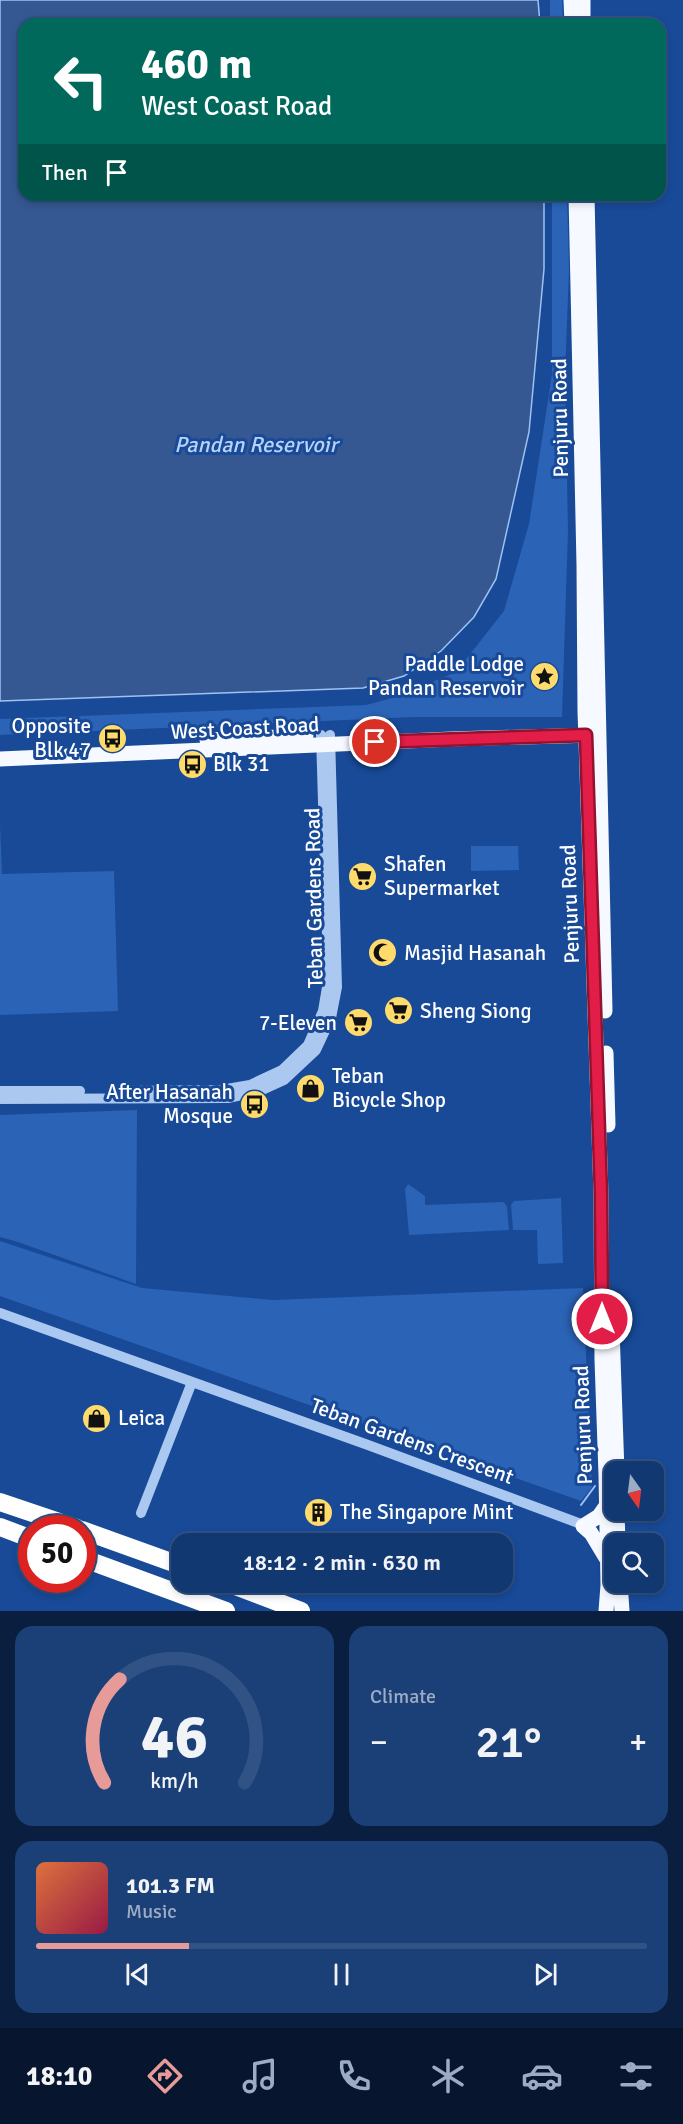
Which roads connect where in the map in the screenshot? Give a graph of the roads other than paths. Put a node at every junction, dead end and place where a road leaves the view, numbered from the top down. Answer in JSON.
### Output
{"nodes":[{"id":1,"x":571,"y":0,"type":"edge"},
{"id":2,"x":582,"y":0,"type":"edge"},
{"id":3,"x":572,"y":18,"type":"edge"},
{"id":4,"x":583,"y":18,"type":"edge"},
{"id":5,"x":576,"y":201,"type":"edge"},
{"id":6,"x":587,"y":201,"type":"edge"},
{"id":7,"x":592,"y":730,"type":"junction"},
{"id":8,"x":325,"y":740,"type":"junction"},
{"id":9,"x":0,"y":749,"type":"edge"},
{"id":10,"x":0,"y":759,"type":"edge"},
{"id":11,"x":0,"y":1091,"type":"edge"},
{"id":12,"x":42,"y":1094,"type":"junction"},
{"id":13,"x":0,"y":1099,"type":"edge"},
{"id":14,"x":604,"y":1164,"type":"junction"},
{"id":15,"x":0,"y":1313,"type":"edge"},
{"id":16,"x":192,"y":1382,"type":"junction"},
{"id":17,"x":611,"y":1461,"type":"edge"},
{"id":18,"x":617,"y":1461,"type":"edge"},
{"id":19,"x":0,"y":1500,"type":"edge"},
{"id":20,"x":604,"y":1513,"type":"edge"},
{"id":21,"x":141,"y":1514,"type":"dead end"},
{"id":22,"x":39,"y":1515,"type":"edge"},
{"id":23,"x":583,"y":1526,"type":"junction"},
{"id":24,"x":0,"y":1527,"type":"edge"},
{"id":25,"x":604,"y":1533,"type":"edge"},
{"id":26,"x":18,"y":1534,"type":"edge"},
{"id":27,"x":96,"y":1535,"type":"edge"},
{"id":28,"x":604,"y":1555,"type":"edge"},
{"id":29,"x":171,"y":1562,"type":"edge"},
{"id":30,"x":96,"y":1563,"type":"edge"},
{"id":31,"x":254,"y":1593,"type":"edge"},
{"id":32,"x":606,"y":1593,"type":"edge"},
{"id":33,"x":621,"y":1593,"type":"edge"},
{"id":34,"x":226,"y":1611,"type":"edge"},
{"id":35,"x":301,"y":1611,"type":"edge"},
{"id":36,"x":606,"y":1611,"type":"edge"},
{"id":37,"x":622,"y":1611,"type":"edge"}],
"edges":[{"from":1,"to":3,"type":"main road"},
{"from":2,"to":4,"type":"main road"},
{"from":5,"to":7,"type":"main road","name":"Penjuru Road"},
{"from":6,"to":7,"type":"main road","name":"Penjuru Road"},
{"from":7,"to":8,"type":"main road","name":"West Coast Road"},
{"from":7,"to":14,"type":"main road","name":"Penjuru Road"},
{"from":8,"to":9,"type":"main road","name":"West Coast Road"},
{"from":8,"to":10,"type":"main road","name":"West Coast Road"},
{"from":8,"to":12,"type":"street","name":"Teban Gardens Road"},
{"from":11,"to":12,"type":"street","name":"Teban Gardens Road"},
{"from":12,"to":13,"type":"street","name":"Teban Gardens Road"},
{"from":14,"to":17,"type":"main road","name":"Penjuru Road"},
{"from":14,"to":18,"type":"main road","name":"Penjuru Road"},
{"from":15,"to":16,"type":"street","name":"Teban Gardens Crescent"},
{"from":16,"to":21,"type":"street"},
{"from":16,"to":23,"type":"street","name":"Teban Gardens Crescent"},
{"from":19,"to":22,"type":"highway"},
{"from":20,"to":23,"type":"main road"},
{"from":23,"to":25,"type":"street","name":"Teban Gardens Crescent"},
{"from":23,"to":28,"type":"main road"},
{"from":24,"to":26,"type":"highway"},
{"from":27,"to":29,"type":"highway"},
{"from":30,"to":34,"type":"highway"},
{"from":31,"to":35,"type":"highway"},
{"from":32,"to":36,"type":"main road","name":"Penjuru Road"},
{"from":33,"to":37,"type":"main road"}]}
